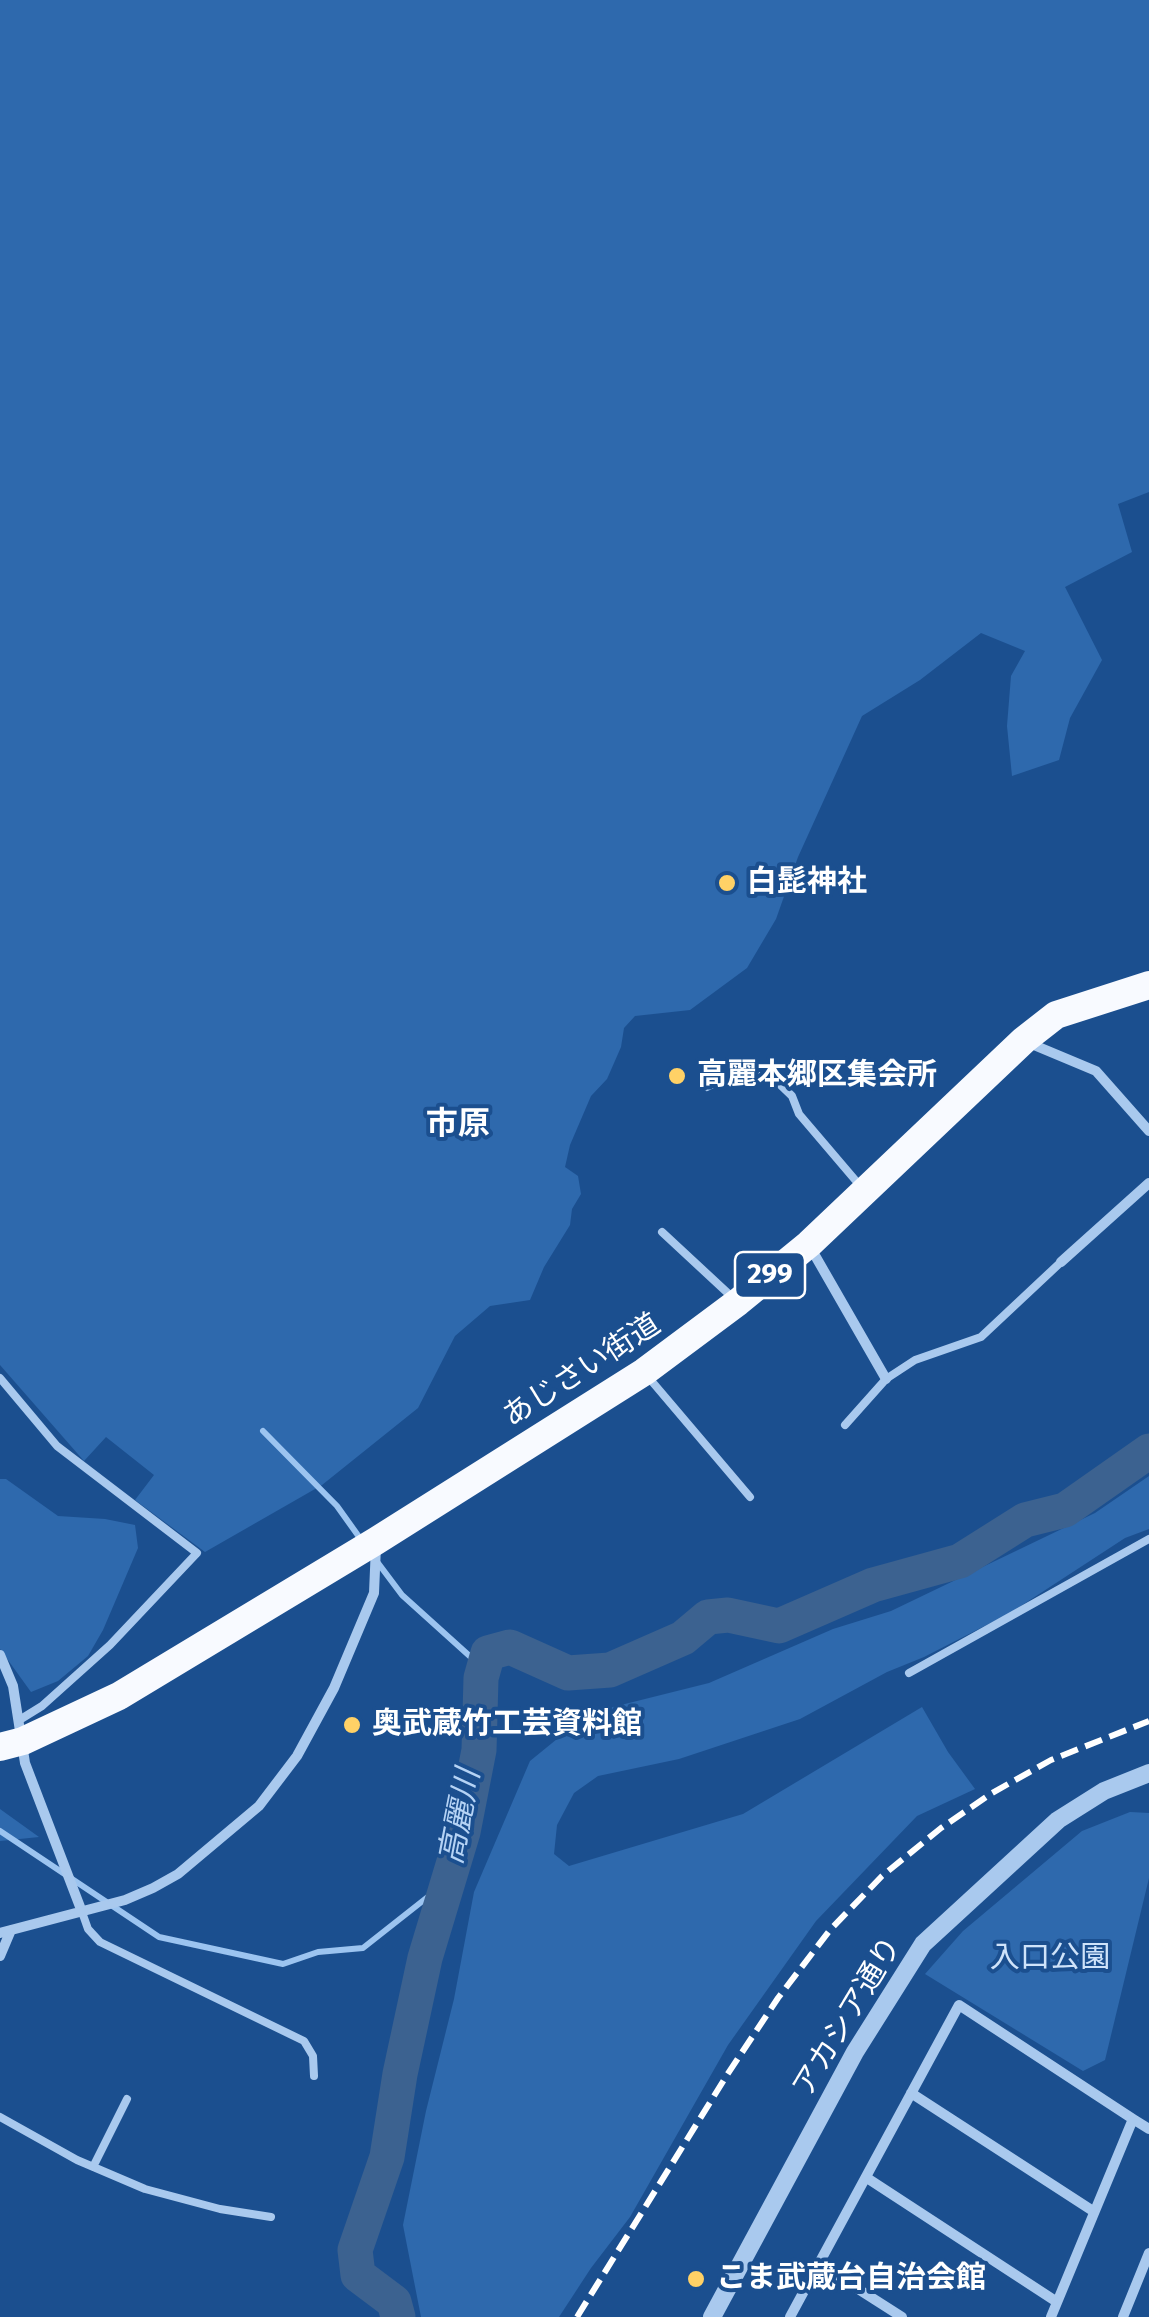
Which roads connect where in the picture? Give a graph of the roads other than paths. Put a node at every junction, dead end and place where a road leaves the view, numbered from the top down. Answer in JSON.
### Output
{"nodes":[{"id":1,"x":1148,"y":972,"type":"edge"},
{"id":2,"x":1149,"y":985,"type":"edge"},
{"id":3,"x":1024,"y":1040,"type":"junction"},
{"id":4,"x":706,"y":1086,"type":"dead end"},
{"id":5,"x":1149,"y":1132,"type":"edge"},
{"id":6,"x":1149,"y":1183,"type":"edge"},
{"id":7,"x":865,"y":1191,"type":"junction"},
{"id":8,"x":662,"y":1232,"type":"dead end"},
{"id":9,"x":808,"y":1244,"type":"junction"},
{"id":10,"x":1061,"y":1262,"type":"joint"},
{"id":11,"x":738,"y":1302,"type":"junction"},
{"id":12,"x":644,"y":1372,"type":"junction"},
{"id":13,"x":0,"y":1378,"type":"edge"},
{"id":14,"x":886,"y":1379,"type":"junction"},
{"id":15,"x":844,"y":1425,"type":"dead end"},
{"id":16,"x":750,"y":1497,"type":"dead end"},
{"id":17,"x":1149,"y":1538,"type":"edge"},
{"id":18,"x":369,"y":1545,"type":"junction"},
{"id":19,"x":0,"y":1654,"type":"edge"},
{"id":20,"x":909,"y":1673,"type":"dead end"},
{"id":21,"x":14,"y":1736,"type":"edge"},
{"id":22,"x":1149,"y":1773,"type":"edge"},
{"id":23,"x":82,"y":1912,"type":"junction"},
{"id":24,"x":5,"y":1932,"type":"edge"},
{"id":25,"x":0,"y":1956,"type":"edge"},
{"id":26,"x":314,"y":2076,"type":"dead end"},
{"id":27,"x":912,"y":2093,"type":"junction"},
{"id":28,"x":126,"y":2099,"type":"dead end"},
{"id":29,"x":0,"y":2117,"type":"edge"},
{"id":30,"x":1133,"y":2119,"type":"junction"},
{"id":31,"x":1149,"y":2128,"type":"edge"},
{"id":32,"x":92,"y":2167,"type":"junction"},
{"id":33,"x":866,"y":2178,"type":"junction"},
{"id":34,"x":1094,"y":2211,"type":"junction"},
{"id":35,"x":271,"y":2217,"type":"dead end"},
{"id":36,"x":1149,"y":2253,"type":"edge"},
{"id":37,"x":819,"y":2264,"type":"junction"},
{"id":38,"x":1057,"y":2302,"type":"junction"},
{"id":39,"x":712,"y":2317,"type":"edge"},
{"id":40,"x":790,"y":2317,"type":"edge"},
{"id":41,"x":902,"y":2317,"type":"edge"},
{"id":42,"x":1050,"y":2317,"type":"edge"},
{"id":43,"x":1123,"y":2317,"type":"edge"}],
"edges":[{"from":1,"to":2,"type":"street"},
{"from":2,"to":3,"type":"highway","name":"あじさい街道","number":"299"},
{"from":3,"to":5,"type":"street"},
{"from":3,"to":7,"type":"highway","name":"あじさい街道","number":"299"},
{"from":4,"to":7,"type":"lane"},
{"from":6,"to":10,"type":"street"},
{"from":7,"to":9,"type":"highway","name":"あじさい街道","number":"299"},
{"from":8,"to":11,"type":"lane"},
{"from":9,"to":11,"type":"highway","name":"あじさい街道","number":"299"},
{"from":9,"to":14,"type":"street"},
{"from":10,"to":14,"type":"lane"},
{"from":11,"to":12,"type":"highway","name":"あじさい街道","number":"299"},
{"from":12,"to":16,"type":"lane"},
{"from":12,"to":18,"type":"highway","name":"あじさい街道","number":"299"},
{"from":13,"to":21,"type":"lane"},
{"from":14,"to":15,"type":"lane"},
{"from":17,"to":20,"type":"lane"},
{"from":18,"to":21,"type":"highway","name":"あじさい街道","number":"299"},
{"from":18,"to":23,"type":"street"},
{"from":19,"to":21,"type":"street"},
{"from":21,"to":23,"type":"street"},
{"from":22,"to":39,"type":"street","name":"アカシア通り"},
{"from":23,"to":24,"type":"street"},
{"from":23,"to":26,"type":"lane"},
{"from":24,"to":25,"type":"street"},
{"from":27,"to":30,"type":"street"},
{"from":27,"to":33,"type":"street"},
{"from":27,"to":34,"type":"street"},
{"from":28,"to":32,"type":"lane"},
{"from":29,"to":32,"type":"lane"},
{"from":30,"to":31,"type":"street"},
{"from":30,"to":34,"type":"street"},
{"from":32,"to":35,"type":"lane"},
{"from":33,"to":37,"type":"street"},
{"from":33,"to":38,"type":"street"},
{"from":34,"to":38,"type":"street"},
{"from":36,"to":43,"type":"street"},
{"from":37,"to":40,"type":"street"},
{"from":37,"to":41,"type":"street"},
{"from":38,"to":42,"type":"street"}]}
